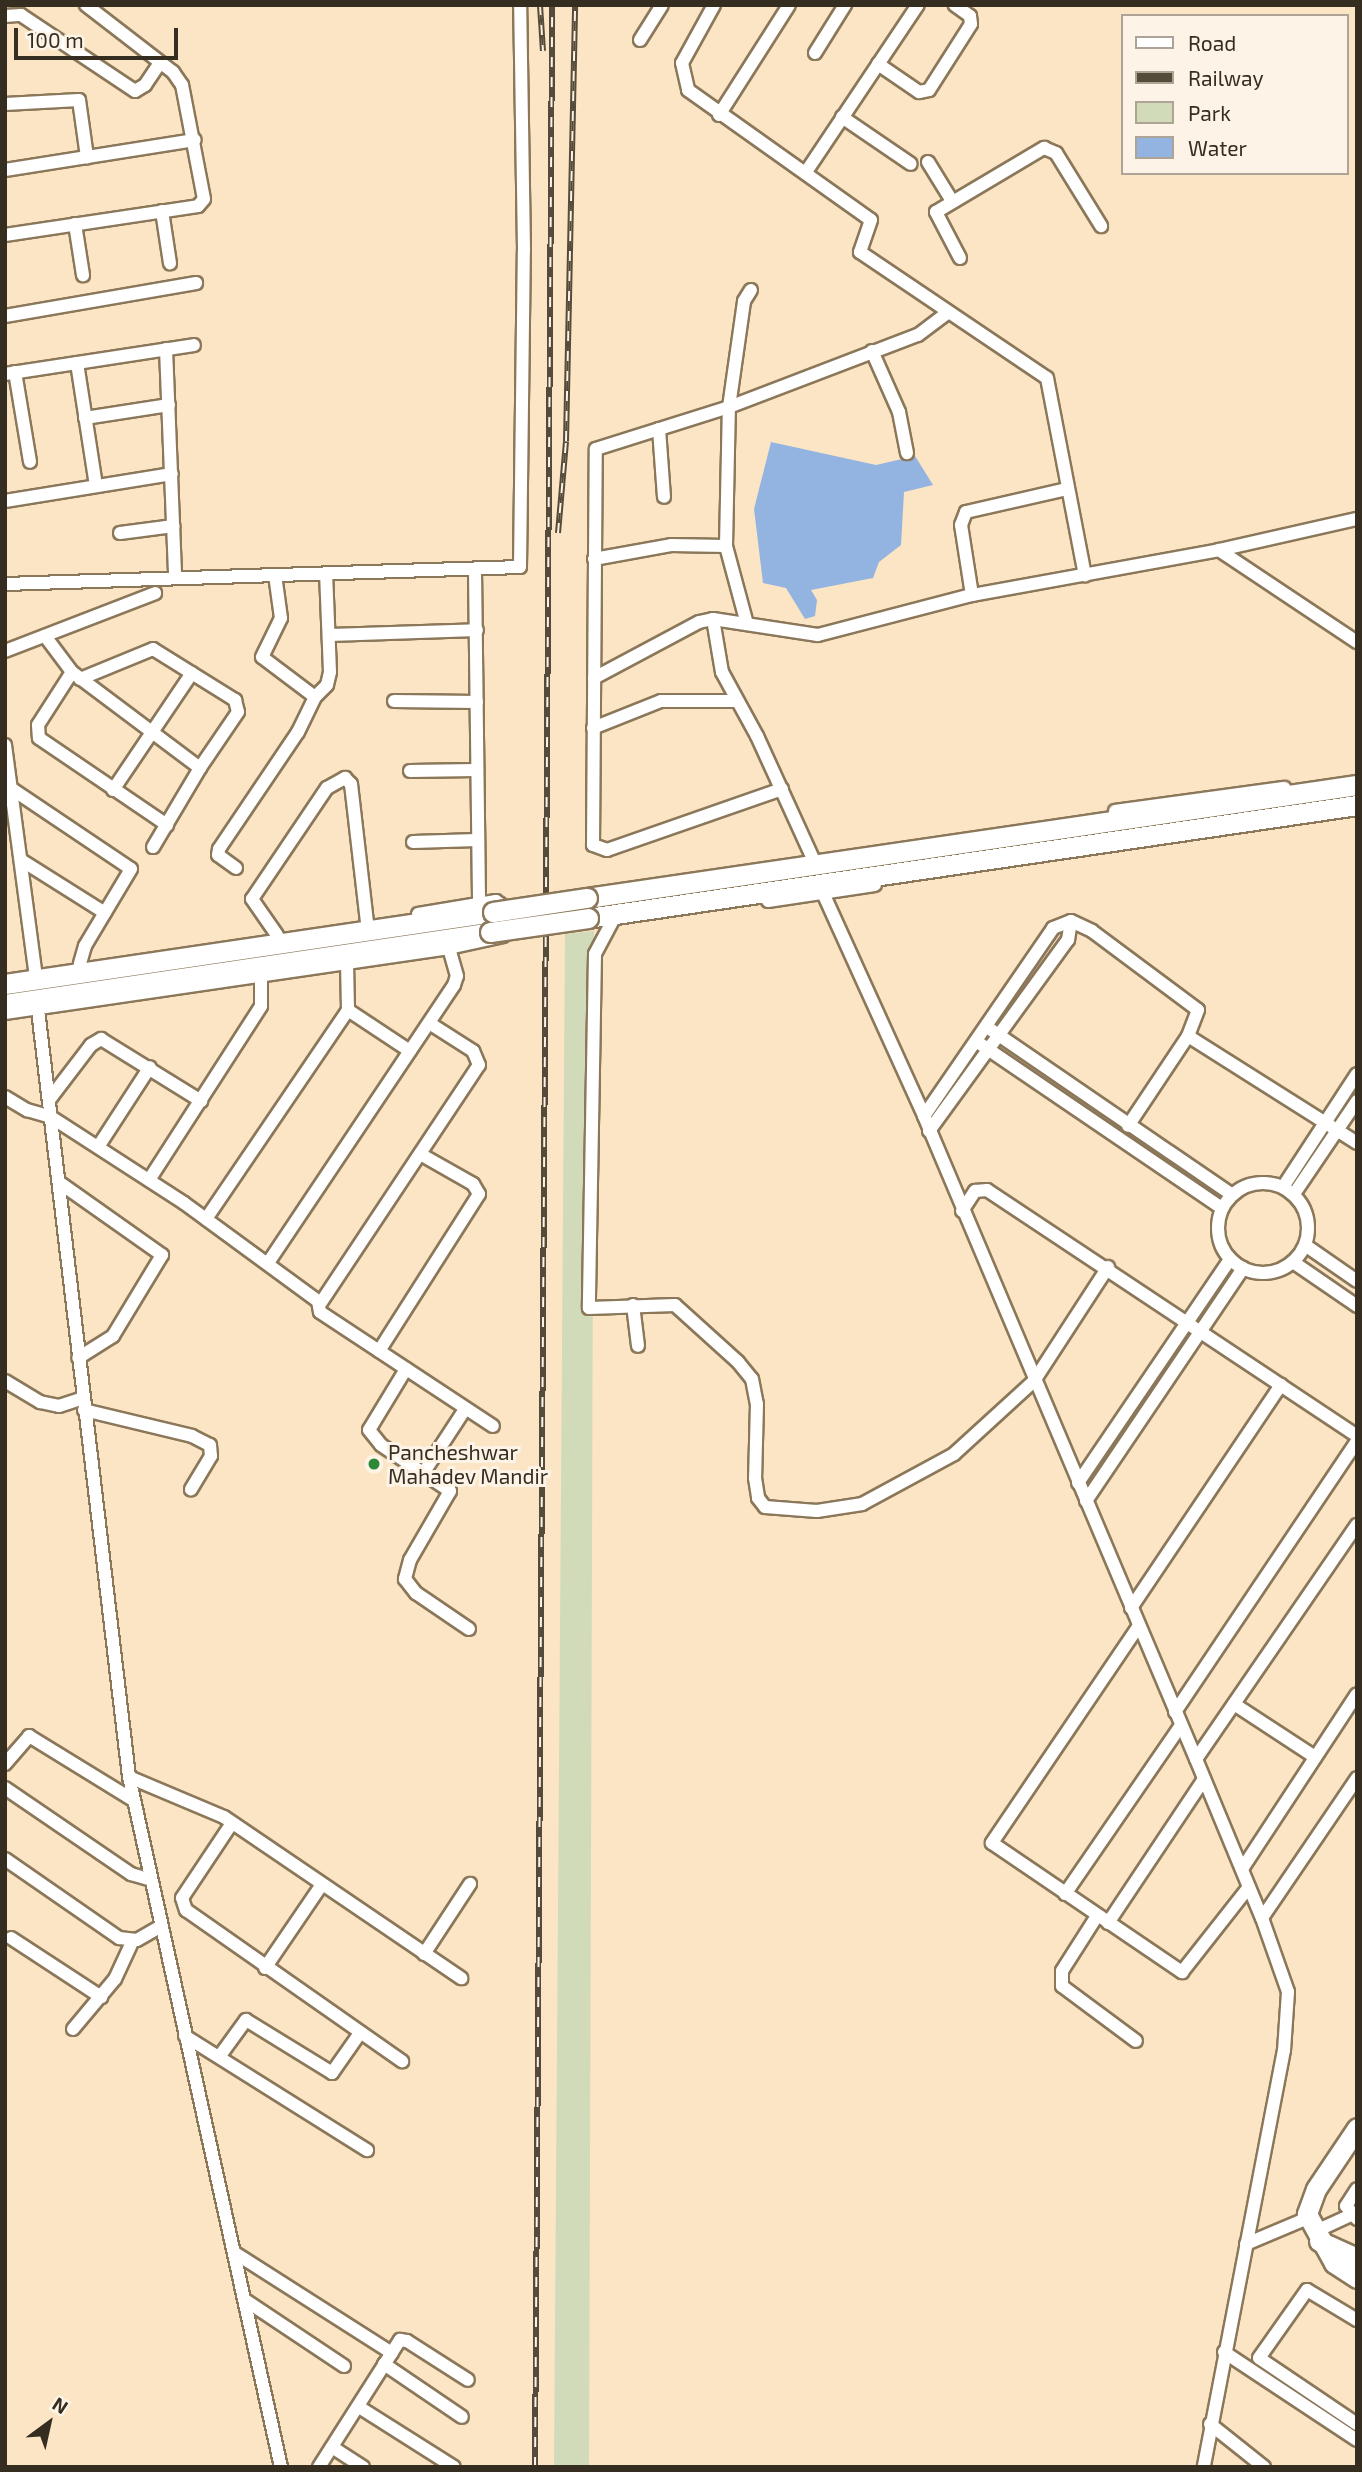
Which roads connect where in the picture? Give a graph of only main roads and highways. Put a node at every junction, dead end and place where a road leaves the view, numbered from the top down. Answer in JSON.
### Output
{"nodes":[{"id":1,"x":1357,"y":785,"type":"edge"},
{"id":2,"x":1357,"y":806,"type":"edge"},
{"id":3,"x":597,"y":910,"type":"junction"},
{"id":4,"x":487,"y":916,"type":"junction"},
{"id":5,"x":5,"y":984,"type":"edge"},
{"id":6,"x":5,"y":1004,"type":"edge"},
{"id":7,"x":1357,"y":2128,"type":"edge"},
{"id":8,"x":1314,"y":2230,"type":"junction"},
{"id":9,"x":1357,"y":2258,"type":"edge"},
{"id":10,"x":1357,"y":2278,"type":"edge"}],
"edges":[{"from":1,"to":3,"type":"main road"},
{"from":2,"to":3,"type":"main road"},
{"from":3,"to":4,"type":"main road","bridge":true},
{"from":4,"to":5,"type":"main road"},
{"from":4,"to":6,"type":"main road"},
{"from":7,"to":8,"type":"main road"},
{"from":8,"to":9,"type":"main road"},
{"from":8,"to":10,"type":"main road"}]}
